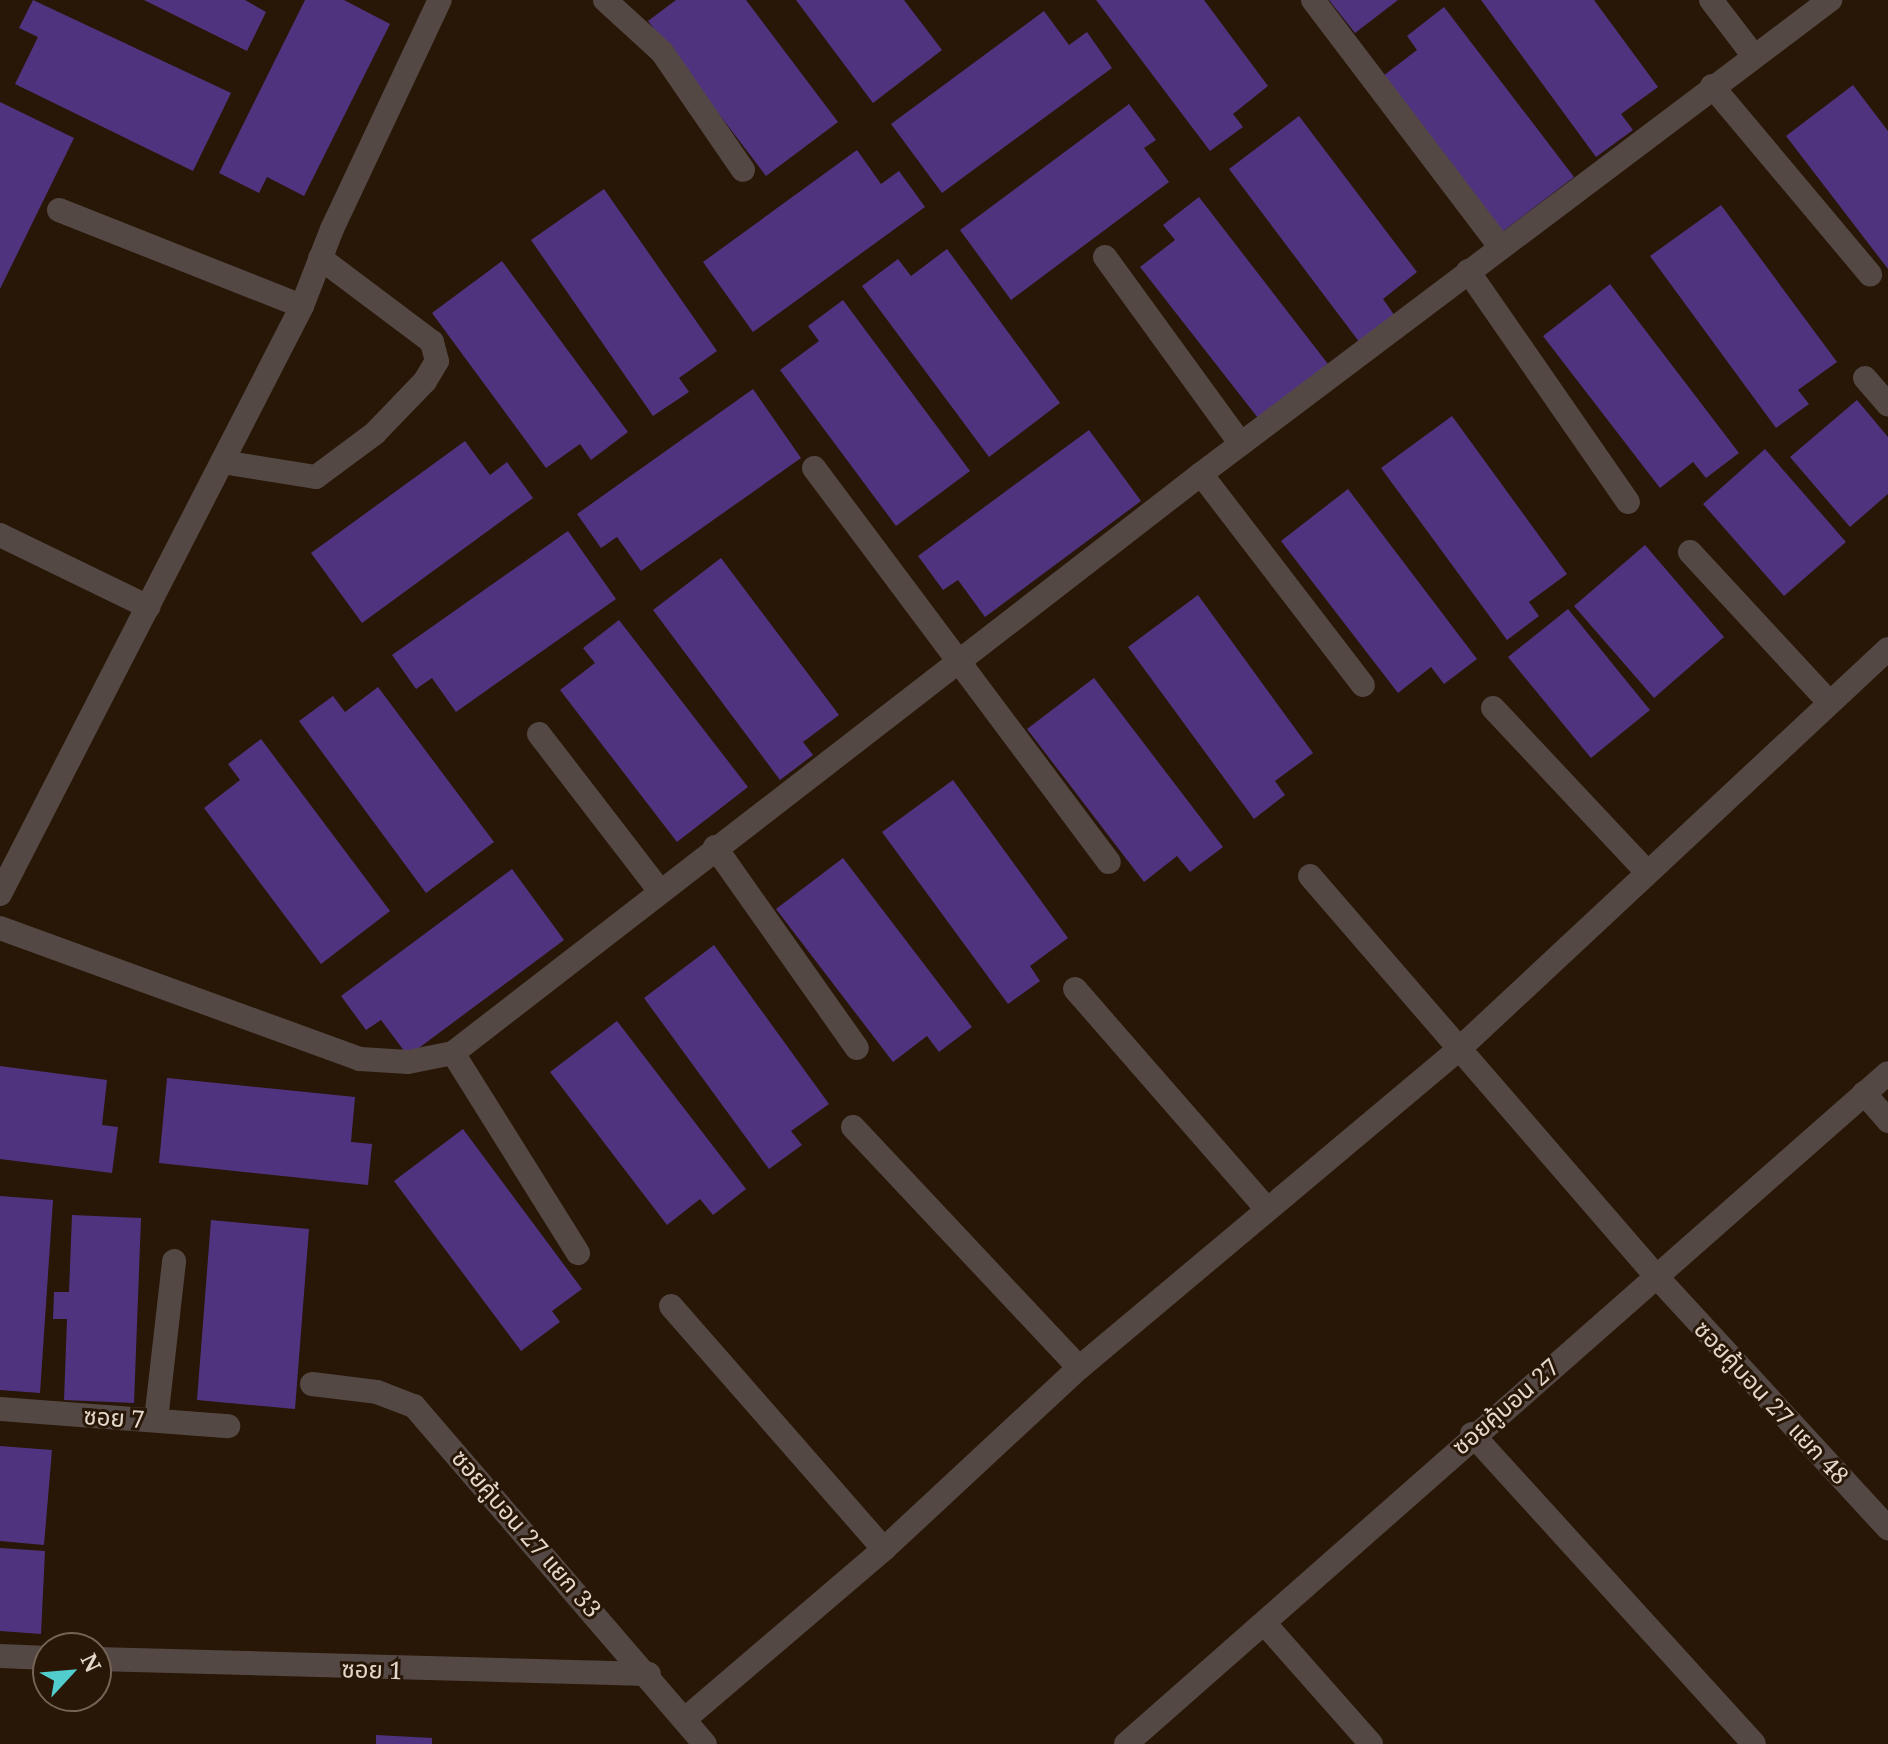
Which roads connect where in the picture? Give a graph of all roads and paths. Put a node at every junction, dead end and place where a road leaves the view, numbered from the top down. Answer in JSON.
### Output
{"nodes":[{"id":1,"x":440,"y":0,"type":"edge"},
{"id":2,"x":605,"y":0,"type":"edge"},
{"id":3,"x":1313,"y":0,"type":"edge"},
{"id":4,"x":1711,"y":0,"type":"edge"},
{"id":5,"x":1830,"y":0,"type":"edge"},
{"id":6,"x":1753,"y":55,"type":"junction"},
{"id":7,"x":1712,"y":86,"type":"junction"},
{"id":8,"x":743,"y":170,"type":"dead end"},
{"id":9,"x":59,"y":210,"type":"dead end"},
{"id":10,"x":1500,"y":246,"type":"junction"},
{"id":11,"x":1105,"y":257,"type":"dead end"},
{"id":12,"x":320,"y":258,"type":"junction"},
{"id":13,"x":1468,"y":271,"type":"junction"},
{"id":14,"x":1870,"y":274,"type":"dead end"},
{"id":15,"x":302,"y":306,"type":"junction"},
{"id":16,"x":1865,"y":378,"type":"dead end"},
{"id":17,"x":1888,"y":404,"type":"edge"},
{"id":18,"x":1241,"y":444,"type":"junction"},
{"id":19,"x":222,"y":462,"type":"junction"},
{"id":20,"x":814,"y":468,"type":"dead end"},
{"id":21,"x":1201,"y":474,"type":"junction"},
{"id":22,"x":1628,"y":502,"type":"dead end"},
{"id":23,"x":0,"y":535,"type":"edge"},
{"id":24,"x":1690,"y":552,"type":"dead end"},
{"id":25,"x":148,"y":607,"type":"junction"},
{"id":26,"x":1888,"y":649,"type":"edge"},
{"id":27,"x":956,"y":663,"type":"junction"},
{"id":28,"x":1363,"y":685,"type":"dead end"},
{"id":29,"x":1828,"y":701,"type":"junction"},
{"id":30,"x":1493,"y":708,"type":"dead end"},
{"id":31,"x":539,"y":734,"type":"dead end"},
{"id":32,"x":715,"y":847,"type":"junction"},
{"id":33,"x":1109,"y":862,"type":"dead end"},
{"id":34,"x":1647,"y":872,"type":"junction"},
{"id":35,"x":1310,"y":876,"type":"dead end"},
{"id":36,"x":659,"y":890,"type":"junction"},
{"id":37,"x":0,"y":894,"type":"edge"},
{"id":38,"x":0,"y":928,"type":"edge"},
{"id":39,"x":1075,"y":989,"type":"dead end"},
{"id":40,"x":857,"y":1048,"type":"dead end"},
{"id":41,"x":1457,"y":1051,"type":"junction"},
{"id":42,"x":453,"y":1053,"type":"junction"},
{"id":43,"x":1888,"y":1073,"type":"edge"},
{"id":44,"x":1864,"y":1093,"type":"junction"},
{"id":45,"x":1888,"y":1121,"type":"edge"},
{"id":46,"x":853,"y":1127,"type":"dead end"},
{"id":47,"x":1266,"y":1208,"type":"junction"},
{"id":48,"x":578,"y":1253,"type":"dead end"},
{"id":49,"x":174,"y":1261,"type":"dead end"},
{"id":50,"x":1656,"y":1276,"type":"junction"},
{"id":51,"x":671,"y":1306,"type":"dead end"},
{"id":52,"x":1079,"y":1368,"type":"junction"},
{"id":53,"x":312,"y":1384,"type":"dead end"},
{"id":54,"x":0,"y":1409,"type":"edge"},
{"id":55,"x":156,"y":1420,"type":"junction"},
{"id":56,"x":228,"y":1426,"type":"dead end"},
{"id":57,"x":1472,"y":1434,"type":"junction"},
{"id":58,"x":1888,"y":1528,"type":"edge"},
{"id":59,"x":884,"y":1549,"type":"junction"},
{"id":60,"x":1265,"y":1624,"type":"junction"},
{"id":61,"x":0,"y":1656,"type":"edge"},
{"id":62,"x":32,"y":1657,"type":"edge"},
{"id":63,"x":112,"y":1660,"type":"edge"},
{"id":64,"x":649,"y":1674,"type":"junction"},
{"id":65,"x":685,"y":1719,"type":"junction"},
{"id":66,"x":705,"y":1744,"type":"edge"},
{"id":67,"x":1126,"y":1744,"type":"edge"},
{"id":68,"x":1371,"y":1744,"type":"edge"},
{"id":69,"x":1754,"y":1744,"type":"edge"}],
"edges":[{"from":1,"to":12,"type":"street"},
{"from":2,"to":8,"type":"street"},
{"from":3,"to":10,"type":"street"},
{"from":4,"to":6,"type":"street"},
{"from":5,"to":6,"type":"street"},
{"from":6,"to":7,"type":"street"},
{"from":7,"to":10,"type":"street"},
{"from":7,"to":14,"type":"street"},
{"from":9,"to":15,"type":"street"},
{"from":10,"to":13,"type":"street"},
{"from":11,"to":18,"type":"street"},
{"from":12,"to":15,"type":"street"},
{"from":12,"to":19,"type":"street"},
{"from":13,"to":18,"type":"street"},
{"from":13,"to":22,"type":"street"},
{"from":15,"to":19,"type":"street"},
{"from":16,"to":17,"type":"street"},
{"from":18,"to":21,"type":"street"},
{"from":19,"to":25,"type":"street"},
{"from":20,"to":27,"type":"street"},
{"from":21,"to":27,"type":"street"},
{"from":21,"to":28,"type":"street"},
{"from":23,"to":25,"type":"street"},
{"from":24,"to":29,"type":"street"},
{"from":25,"to":37,"type":"street"},
{"from":26,"to":29,"type":"street"},
{"from":27,"to":32,"type":"street"},
{"from":27,"to":33,"type":"street"},
{"from":29,"to":34,"type":"street"},
{"from":30,"to":34,"type":"street"},
{"from":31,"to":36,"type":"street"},
{"from":32,"to":36,"type":"street"},
{"from":32,"to":40,"type":"street"},
{"from":34,"to":41,"type":"street"},
{"from":35,"to":41,"type":"street","name":"ซอยคู้บอน 27 แยก 48"},
{"from":36,"to":42,"type":"street"},
{"from":38,"to":42,"type":"street"},
{"from":39,"to":47,"type":"street"},
{"from":41,"to":47,"type":"street"},
{"from":41,"to":50,"type":"street","name":"ซอยคู้บอน 27 แยก 48"},
{"from":42,"to":48,"type":"street"},
{"from":43,"to":44,"type":"street","name":"ซอยคู้บอน 27"},
{"from":44,"to":45,"type":"street"},
{"from":44,"to":50,"type":"street","name":"ซอยคู้บอน 27"},
{"from":46,"to":52,"type":"street"},
{"from":47,"to":52,"type":"street"},
{"from":49,"to":55,"type":"street"},
{"from":50,"to":57,"type":"street","name":"ซอยคู้บอน 27"},
{"from":50,"to":58,"type":"street","name":"ซอยคู้บอน 27 แยก 48"},
{"from":51,"to":59,"type":"street"},
{"from":52,"to":59,"type":"street"},
{"from":53,"to":64,"type":"street","name":"ซอยคู้บอน 27 แยก 33"},
{"from":54,"to":55,"type":"street","name":"ซอย 7"},
{"from":55,"to":56,"type":"street","name":"ซอย 7"},
{"from":57,"to":60,"type":"street","name":"ซอยคู้บอน 27"},
{"from":57,"to":69,"type":"street"},
{"from":59,"to":65,"type":"street"},
{"from":60,"to":67,"type":"street","name":"ซอยคู้บอน 27"},
{"from":60,"to":68,"type":"street"},
{"from":61,"to":62,"type":"street"},
{"from":63,"to":64,"type":"street","name":"ซอย 1"},
{"from":64,"to":65,"type":"street","name":"ซอยคู้บอน 27 แยก 33"},
{"from":65,"to":66,"type":"street","name":"ซอยคู้บอน 27 แยก 33"}]}
